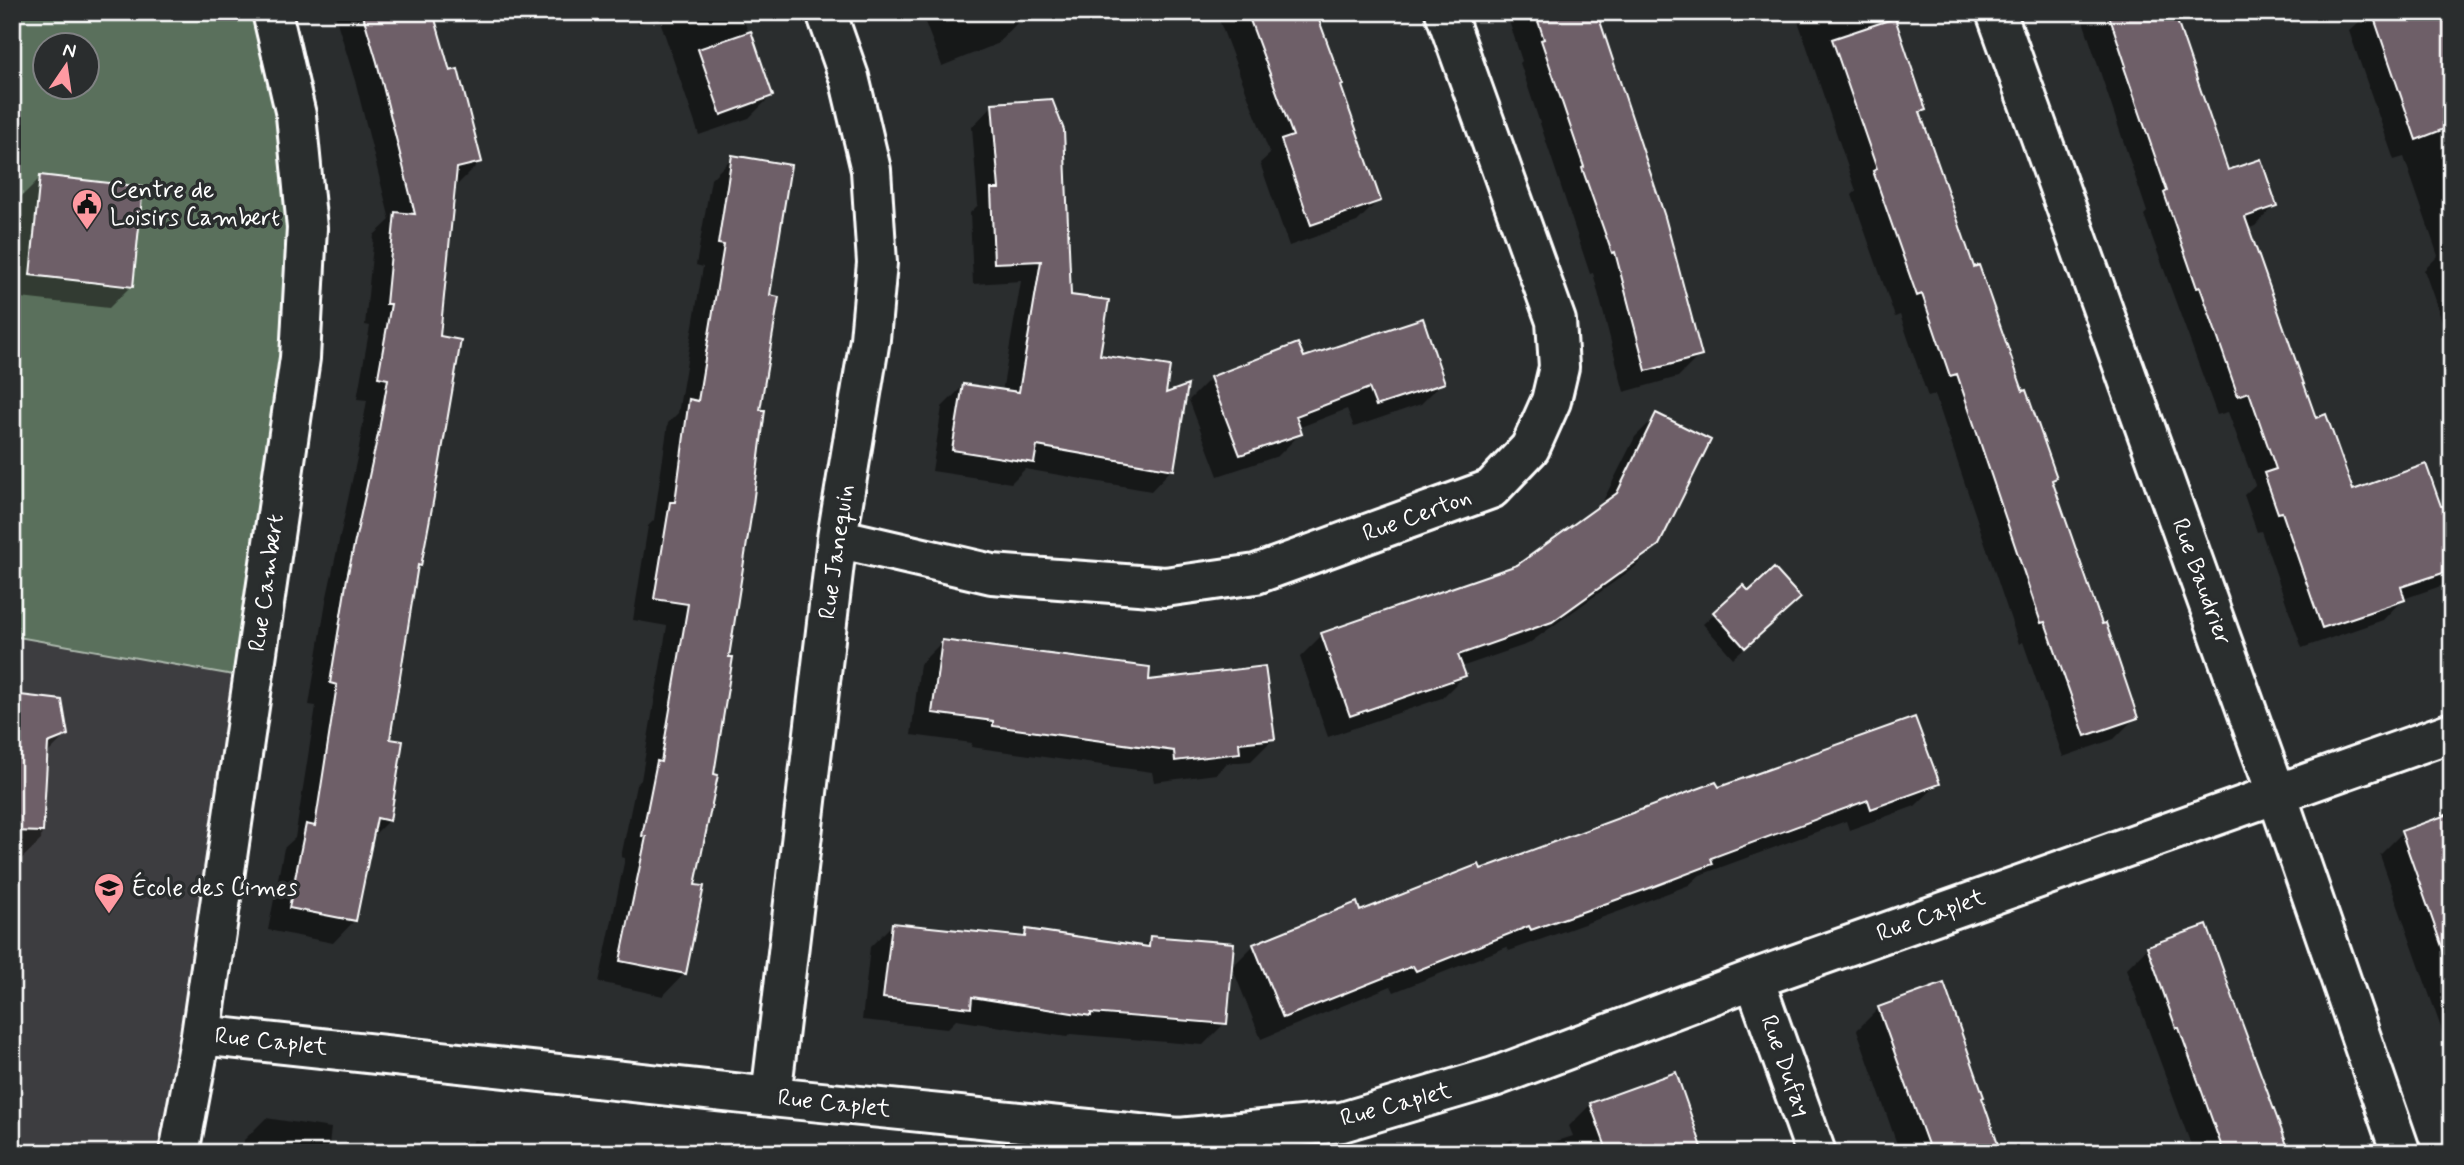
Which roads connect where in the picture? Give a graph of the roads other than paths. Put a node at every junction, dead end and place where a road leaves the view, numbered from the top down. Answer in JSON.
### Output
{"nodes":[{"id":1,"x":272,"y":12,"type":"edge"},
{"id":2,"x":826,"y":12,"type":"edge"},
{"id":3,"x":1445,"y":12,"type":"edge"},
{"id":4,"x":1996,"y":12,"type":"edge"},
{"id":5,"x":837,"y":538,"type":"junction"},
{"id":6,"x":2452,"y":732,"type":"edge"},
{"id":7,"x":2276,"y":792,"type":"junction"},
{"id":8,"x":1754,"y":979,"type":"junction"},
{"id":9,"x":201,"y":1035,"type":"junction"},
{"id":10,"x":771,"y":1097,"type":"junction"},
{"id":11,"x":178,"y":1153,"type":"edge"},
{"id":12,"x":1816,"y":1153,"type":"edge"},
{"id":13,"x":2401,"y":1153,"type":"edge"}],
"edges":[{"from":1,"to":9,"type":"street","name":"Rue Cambert"},
{"from":2,"to":5,"type":"street","name":"Rue Janequin"},
{"from":3,"to":5,"type":"street","name":"Rue Certon"},
{"from":4,"to":7,"type":"street","name":"Rue Baudrier"},
{"from":5,"to":10,"type":"street","name":"Rue Janequin"},
{"from":6,"to":7,"type":"street","name":"Rue Caplet"},
{"from":7,"to":8,"type":"street","name":"Rue Caplet"},
{"from":7,"to":13,"type":"street","name":"Rue Baudrier"},
{"from":8,"to":10,"type":"street","name":"Rue Caplet"},
{"from":8,"to":12,"type":"street","name":"Rue Dufay"},
{"from":9,"to":10,"type":"street","name":"Rue Caplet"},
{"from":9,"to":11,"type":"street","name":"Rue Cambert"}]}
